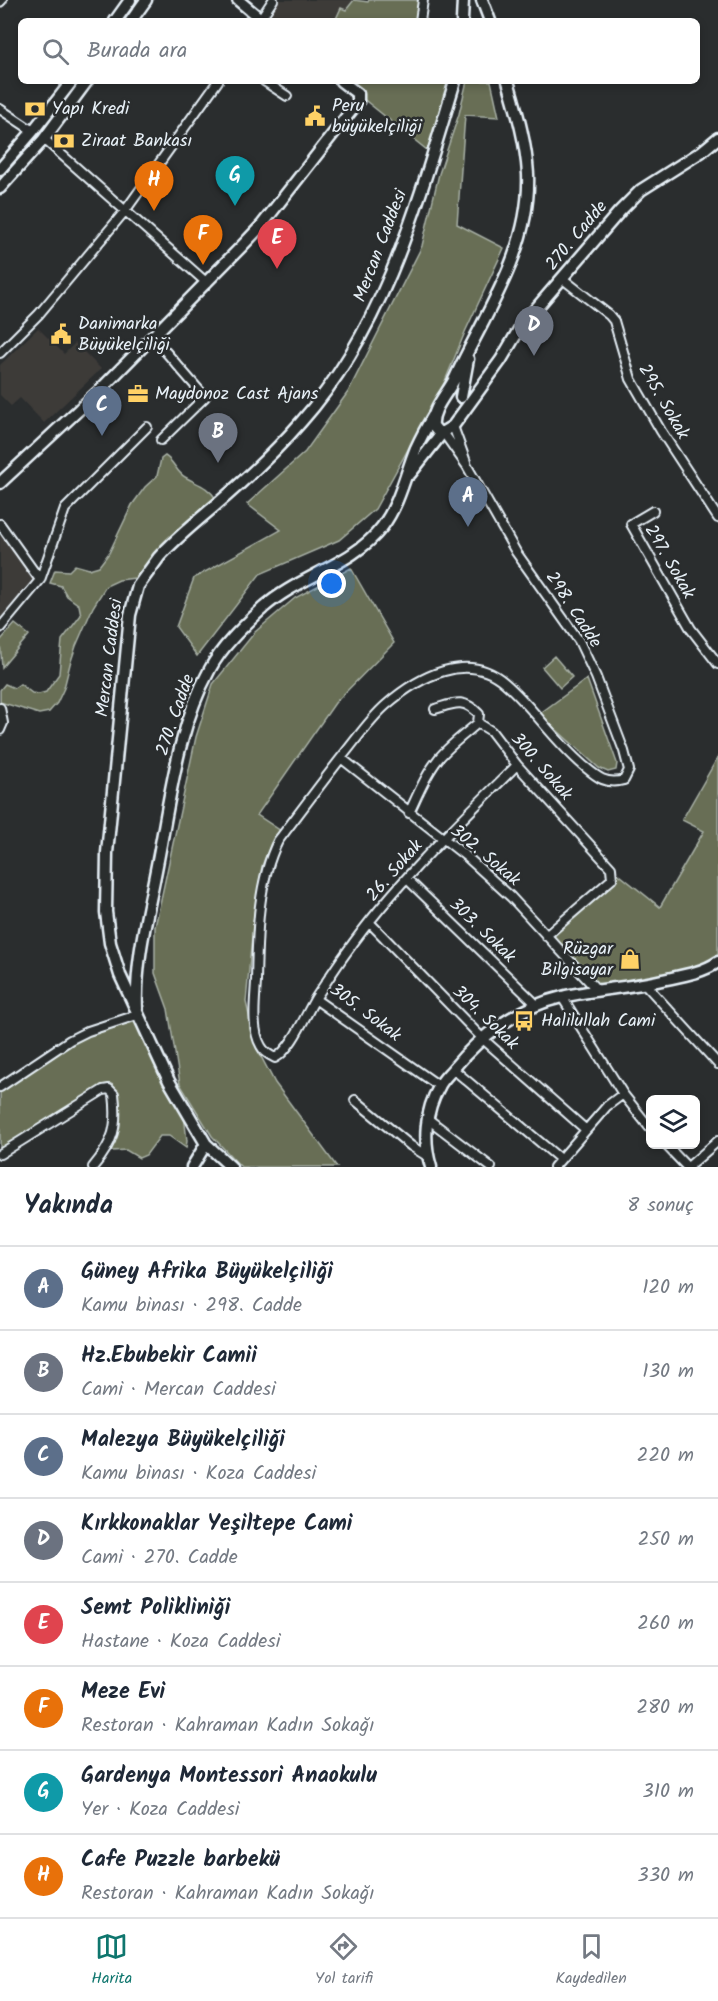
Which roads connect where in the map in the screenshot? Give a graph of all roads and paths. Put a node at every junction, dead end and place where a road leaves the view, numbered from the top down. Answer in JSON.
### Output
{"nodes":[{"id":1,"x":130,"y":0,"type":"edge"},
{"id":2,"x":146,"y":0,"type":"edge"},
{"id":3,"x":238,"y":0,"type":"edge"},
{"id":4,"x":273,"y":0,"type":"edge"},
{"id":5,"x":423,"y":0,"type":"edge"},
{"id":6,"x":463,"y":0,"type":"edge"},
{"id":7,"x":482,"y":0,"type":"edge"},
{"id":8,"x":117,"y":18,"type":"edge"},
{"id":9,"x":133,"y":18,"type":"edge"},
{"id":10,"x":259,"y":18,"type":"edge"},
{"id":11,"x":262,"y":18,"type":"edge"},
{"id":12,"x":420,"y":18,"type":"edge"},
{"id":13,"x":462,"y":18,"type":"edge"},
{"id":14,"x":489,"y":18,"type":"edge"},
{"id":15,"x":70,"y":84,"type":"edge"},
{"id":16,"x":85,"y":84,"type":"edge"},
{"id":17,"x":216,"y":84,"type":"edge"},
{"id":18,"x":269,"y":84,"type":"edge"},
{"id":19,"x":345,"y":84,"type":"edge"},
{"id":20,"x":453,"y":84,"type":"edge"},
{"id":21,"x":509,"y":84,"type":"edge"},
{"id":22,"x":287,"y":96,"type":"dead end"},
{"id":23,"x":0,"y":109,"type":"edge"},
{"id":24,"x":33,"y":131,"type":"junction"},
{"id":25,"x":718,"y":138,"type":"edge"},
{"id":26,"x":44,"y":139,"type":"junction"},
{"id":27,"x":0,"y":169,"type":"edge"},
{"id":28,"x":0,"y":188,"type":"edge"},
{"id":29,"x":125,"y":211,"type":"junction"},
{"id":30,"x":563,"y":279,"type":"junction"},
{"id":31,"x":207,"y":283,"type":"junction"},
{"id":32,"x":152,"y":336,"type":"junction"},
{"id":33,"x":0,"y":353,"type":"edge"},
{"id":34,"x":468,"y":353,"type":"junction"},
{"id":35,"x":486,"y":380,"type":"junction"},
{"id":36,"x":463,"y":383,"type":"junction"},
{"id":37,"x":446,"y":395,"type":"junction"},
{"id":38,"x":461,"y":397,"type":"junction"},
{"id":39,"x":462,"y":412,"type":"junction"},
{"id":40,"x":433,"y":415,"type":"junction"},
{"id":41,"x":147,"y":427,"type":"dead end"},
{"id":42,"x":448,"y":429,"type":"junction"},
{"id":43,"x":161,"y":440,"type":"dead end"},
{"id":44,"x":407,"y":476,"type":"junction"},
{"id":45,"x":0,"y":483,"type":"edge"},
{"id":46,"x":653,"y":511,"type":"dead end"},
{"id":47,"x":718,"y":518,"type":"edge"},
{"id":48,"x":0,"y":524,"type":"edge"},
{"id":49,"x":40,"y":580,"type":"junction"},
{"id":50,"x":0,"y":628,"type":"edge"},
{"id":51,"x":718,"y":664,"type":"edge"},
{"id":52,"x":0,"y":708,"type":"edge"},
{"id":53,"x":435,"y":710,"type":"dead end"},
{"id":54,"x":478,"y":723,"type":"junction"},
{"id":55,"x":0,"y":730,"type":"edge"},
{"id":56,"x":341,"y":758,"type":"junction"},
{"id":57,"x":517,"y":765,"type":"junction"},
{"id":58,"x":409,"y":813,"type":"junction"},
{"id":59,"x":443,"y":839,"type":"junction"},
{"id":60,"x":407,"y":879,"type":"junction"},
{"id":61,"x":370,"y":923,"type":"junction"},
{"id":62,"x":546,"y":936,"type":"junction"},
{"id":63,"x":718,"y":964,"type":"edge"},
{"id":64,"x":645,"y":984,"type":"junction"},
{"id":65,"x":597,"y":990,"type":"junction"},
{"id":66,"x":562,"y":997,"type":"junction"},
{"id":67,"x":315,"y":999,"type":"junction"},
{"id":68,"x":537,"y":1005,"type":"junction"},
{"id":69,"x":137,"y":1015,"type":"junction"},
{"id":70,"x":483,"y":1039,"type":"junction"},
{"id":71,"x":718,"y":1064,"type":"edge"},
{"id":72,"x":453,"y":1069,"type":"junction"},
{"id":73,"x":439,"y":1086,"type":"junction"},
{"id":74,"x":0,"y":1087,"type":"edge"},
{"id":75,"x":623,"y":1094,"type":"junction"},
{"id":76,"x":356,"y":1100,"type":"dead end"},
{"id":77,"x":428,"y":1119,"type":"junction"},
{"id":78,"x":646,"y":1122,"type":"edge"},
{"id":79,"x":585,"y":1129,"type":"junction"},
{"id":80,"x":718,"y":1141,"type":"edge"},
{"id":81,"x":206,"y":1144,"type":"junction"},
{"id":82,"x":670,"y":1149,"type":"edge"},
{"id":83,"x":0,"y":1154,"type":"edge"},
{"id":84,"x":428,"y":1156,"type":"junction"},
{"id":85,"x":560,"y":1159,"type":"junction"},
{"id":86,"x":93,"y":1167,"type":"edge"},
{"id":87,"x":192,"y":1167,"type":"edge"},
{"id":88,"x":231,"y":1167,"type":"edge"},
{"id":89,"x":431,"y":1167,"type":"edge"},
{"id":90,"x":491,"y":1167,"type":"edge"},
{"id":91,"x":554,"y":1167,"type":"edge"},
{"id":92,"x":687,"y":1167,"type":"edge"}],
"edges":[{"from":1,"to":8,"type":"street"},
{"from":2,"to":9,"type":"street"},
{"from":3,"to":10,"type":"street"},
{"from":4,"to":11,"type":"street"},
{"from":5,"to":12,"type":"street"},
{"from":6,"to":13,"type":"street"},
{"from":7,"to":14,"type":"street"},
{"from":15,"to":24,"type":"street"},
{"from":16,"to":26,"type":"street"},
{"from":17,"to":29,"type":"street"},
{"from":18,"to":22,"type":"street"},
{"from":19,"to":31,"type":"street"},
{"from":20,"to":69,"type":"street","name":"Mercan Caddesi"},
{"from":21,"to":34,"type":"street","name":"270. Cadde"},
{"from":23,"to":24,"type":"street"},
{"from":24,"to":26,"type":"street"},
{"from":24,"to":27,"type":"street"},
{"from":25,"to":30,"type":"street","name":"270. Cadde"},
{"from":26,"to":28,"type":"street"},
{"from":26,"to":29,"type":"street"},
{"from":29,"to":31,"type":"street"},
{"from":29,"to":33,"type":"street"},
{"from":30,"to":35,"type":"street","name":"270. Cadde"},
{"from":30,"to":47,"type":"street","name":"295. Sokak"},
{"from":31,"to":32,"type":"street"},
{"from":32,"to":43,"type":"street"},
{"from":32,"to":45,"type":"street"},
{"from":34,"to":36,"type":"street"},
{"from":34,"to":37,"type":"street","name":"270. Cadde"},
{"from":35,"to":36,"type":"street"},
{"from":35,"to":39,"type":"street","name":"270. Cadde"},
{"from":36,"to":38,"type":"street"},
{"from":37,"to":38,"type":"street"},
{"from":37,"to":40,"type":"street","name":"270. Cadde"},
{"from":38,"to":39,"type":"street"},
{"from":39,"to":42,"type":"street","name":"270. Cadde"},
{"from":40,"to":42,"type":"street"},
{"from":40,"to":44,"type":"street","name":"270. Cadde"},
{"from":41,"to":49,"type":"street"},
{"from":42,"to":44,"type":"street","name":"270. Cadde"},
{"from":42,"to":56,"type":"street","name":"298. Cadde"},
{"from":44,"to":69,"type":"street","name":"270. Cadde"},
{"from":46,"to":51,"type":"street","name":"297. Sokak"},
{"from":48,"to":49,"type":"street"},
{"from":49,"to":50,"type":"street"},
{"from":52,"to":55,"type":"street"},
{"from":53,"to":54,"type":"street","name":"300. Sokak"},
{"from":54,"to":57,"type":"street","name":"300. Sokak"},
{"from":54,"to":58,"type":"street"},
{"from":56,"to":58,"type":"street","name":"302. Sokak"},
{"from":56,"to":67,"type":"street"},
{"from":57,"to":59,"type":"street","name":"26. Sokak"},
{"from":57,"to":62,"type":"street","name":"300. Sokak"},
{"from":58,"to":59,"type":"street","name":"302. Sokak"},
{"from":59,"to":60,"type":"street","name":"26. Sokak"},
{"from":59,"to":62,"type":"street","name":"302. Sokak"},
{"from":60,"to":61,"type":"street","name":"26. Sokak"},
{"from":60,"to":68,"type":"street","name":"303. Sokak"},
{"from":61,"to":67,"type":"street","name":"305. Sokak"},
{"from":61,"to":70,"type":"street","name":"304. Sokak"},
{"from":62,"to":65,"type":"street","name":"302. Sokak"},
{"from":63,"to":64,"type":"street"},
{"from":64,"to":65,"type":"street"},
{"from":64,"to":71,"type":"street"},
{"from":65,"to":66,"type":"street"},
{"from":66,"to":68,"type":"street"},
{"from":66,"to":75,"type":"street"},
{"from":67,"to":73,"type":"street","name":"305. Sokak"},
{"from":68,"to":70,"type":"street"},
{"from":69,"to":74,"type":"street"},
{"from":69,"to":81,"type":"street","name":"Mercan Caddesi"},
{"from":70,"to":72,"type":"street"},
{"from":70,"to":79,"type":"street","name":"304. Sokak"},
{"from":72,"to":73,"type":"street"},
{"from":72,"to":85,"type":"street"},
{"from":73,"to":77,"type":"street"},
{"from":75,"to":78,"type":"street"},
{"from":75,"to":79,"type":"street"},
{"from":76,"to":84,"type":"street"},
{"from":77,"to":84,"type":"street"},
{"from":77,"to":90,"type":"street"},
{"from":79,"to":85,"type":"street"},
{"from":80,"to":92,"type":"street"},
{"from":81,"to":87,"type":"street"},
{"from":81,"to":88,"type":"street","name":"Mercan Caddesi"},
{"from":82,"to":92,"type":"street"},
{"from":83,"to":86,"type":"street"},
{"from":84,"to":89,"type":"street"},
{"from":85,"to":91,"type":"street"}]}
